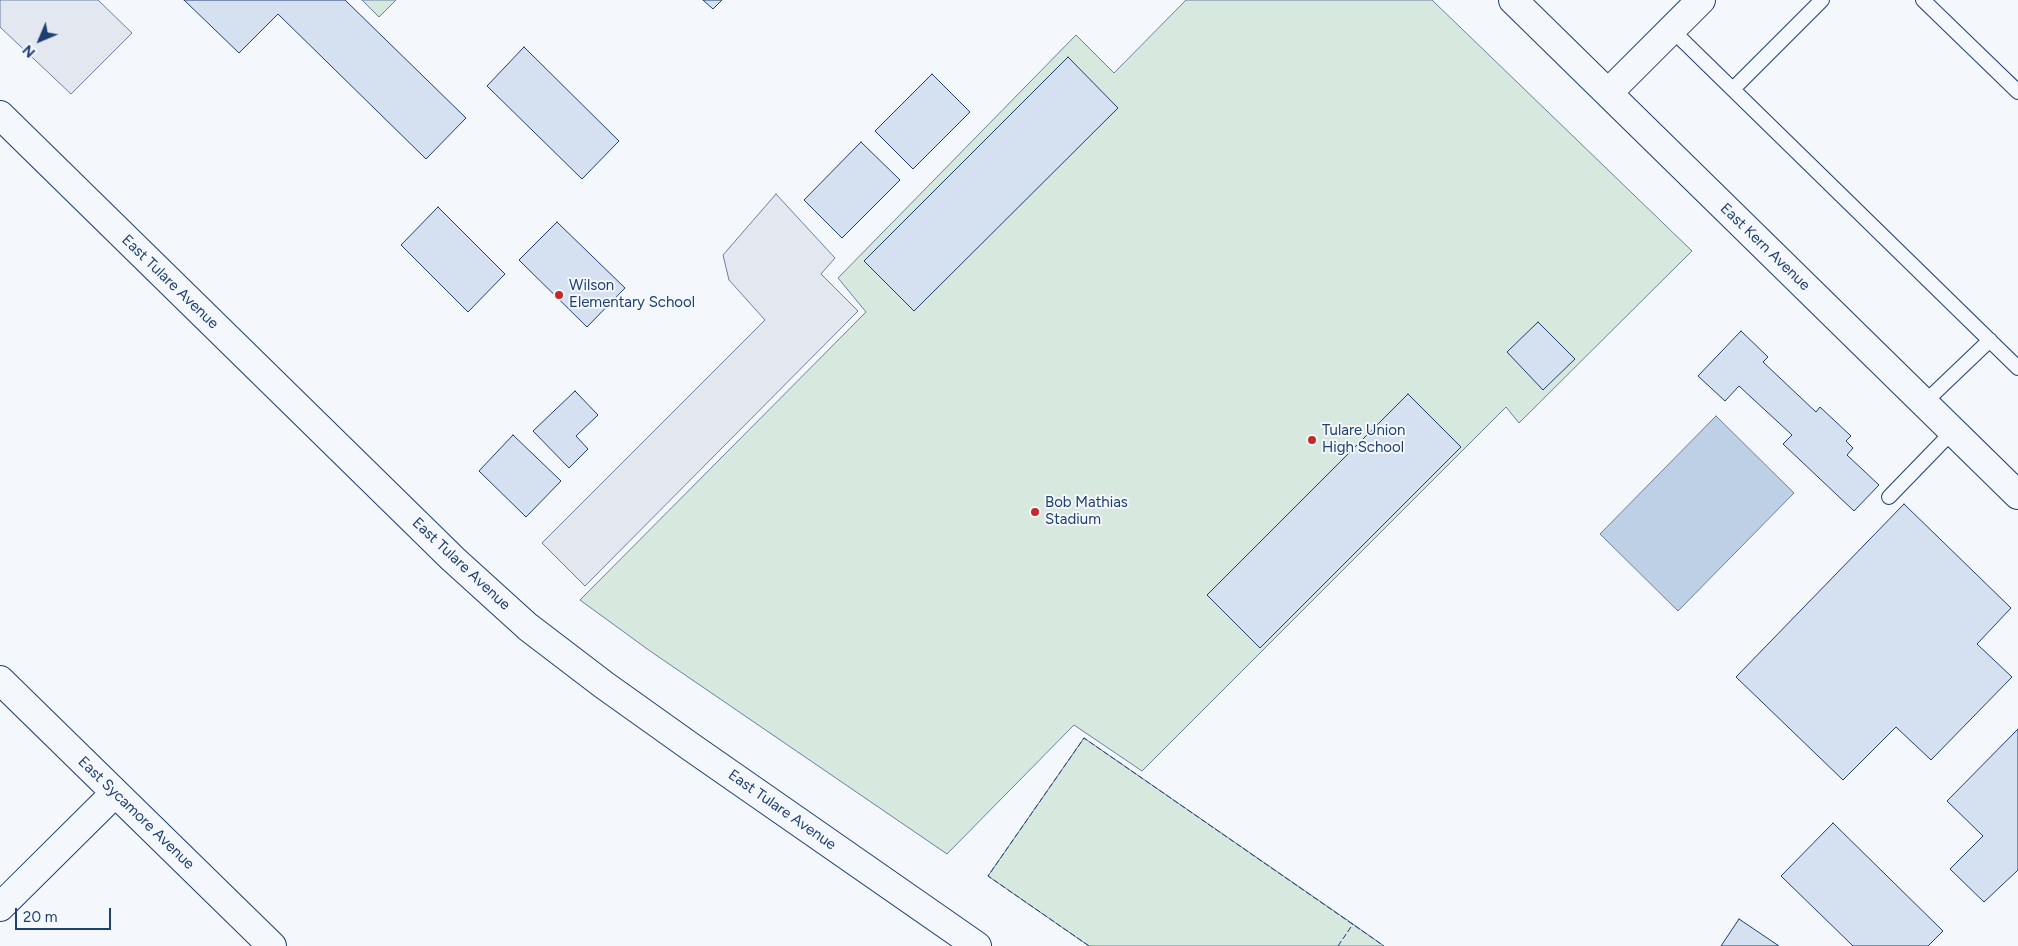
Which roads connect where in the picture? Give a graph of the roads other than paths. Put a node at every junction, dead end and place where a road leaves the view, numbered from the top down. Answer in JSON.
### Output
{"nodes":[{"id":1,"x":1512,"y":0,"type":"edge"},
{"id":2,"x":1701,"y":0,"type":"edge"},
{"id":3,"x":1822,"y":0,"type":"edge"},
{"id":4,"x":1923,"y":0,"type":"edge"},
{"id":5,"x":1671,"y":29,"type":"junction"},
{"id":6,"x":1733,"y":89,"type":"junction"},
{"id":7,"x":2018,"y":92,"type":"edge"},
{"id":8,"x":1608,"y":93,"type":"junction"},
{"id":9,"x":0,"y":115,"type":"edge"},
{"id":10,"x":1990,"y":340,"type":"junction"},
{"id":11,"x":2018,"y":368,"type":"edge"},
{"id":12,"x":1924,"y":403,"type":"junction"},
{"id":13,"x":1952,"y":430,"type":"junction"},
{"id":14,"x":2018,"y":494,"type":"edge"},
{"id":15,"x":1889,"y":497,"type":"dead end"},
{"id":16,"x":0,"y":680,"type":"edge"},
{"id":17,"x":115,"y":793,"type":"junction"},
{"id":18,"x":0,"y":907,"type":"edge"},
{"id":19,"x":272,"y":946,"type":"edge"},
{"id":20,"x":978,"y":946,"type":"edge"}],
"edges":[{"from":1,"to":8,"type":"street","name":"East Kern Avenue"},
{"from":2,"to":5,"type":"street"},
{"from":3,"to":6,"type":"lane"},
{"from":4,"to":7,"type":"lane"},
{"from":5,"to":6,"type":"lane"},
{"from":5,"to":8,"type":"street"},
{"from":6,"to":10,"type":"lane"},
{"from":8,"to":12,"type":"street","name":"East Kern Avenue"},
{"from":9,"to":20,"type":"street","name":"East Tulare Avenue"},
{"from":10,"to":11,"type":"lane"},
{"from":10,"to":12,"type":"lane"},
{"from":12,"to":13,"type":"street","name":"East Kern Avenue"},
{"from":13,"to":14,"type":"street","name":"East Kern Avenue"},
{"from":13,"to":15,"type":"lane"},
{"from":16,"to":17,"type":"street","name":"East Sycamore Avenue"},
{"from":17,"to":18,"type":"street"},
{"from":17,"to":19,"type":"street","name":"East Sycamore Avenue"}]}
